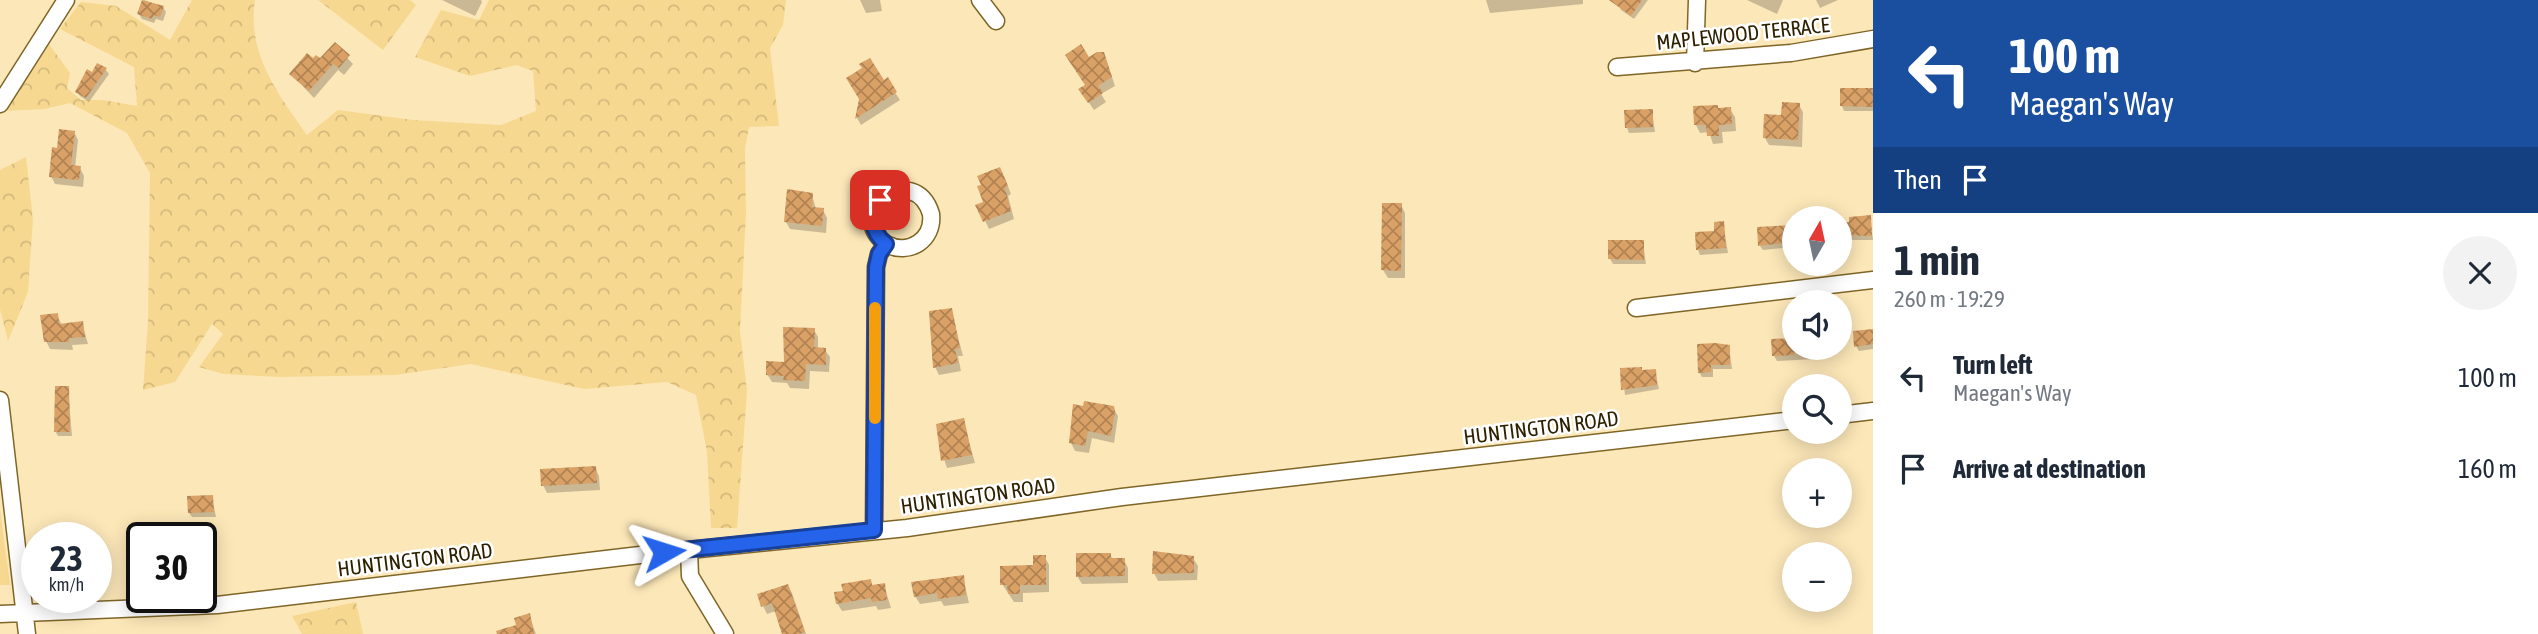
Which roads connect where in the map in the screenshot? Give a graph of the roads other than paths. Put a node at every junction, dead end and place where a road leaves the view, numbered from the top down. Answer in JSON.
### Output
{"nodes":[{"id":1,"x":66,"y":0,"type":"edge"},
{"id":2,"x":980,"y":0,"type":"edge"},
{"id":3,"x":1697,"y":0,"type":"edge"},
{"id":4,"x":996,"y":21,"type":"dead end"},
{"id":5,"x":1873,"y":40,"type":"edge"},
{"id":6,"x":1695,"y":63,"type":"junction"},
{"id":7,"x":1616,"y":66,"type":"dead end"},
{"id":8,"x":0,"y":104,"type":"edge"},
{"id":9,"x":886,"y":244,"type":"dead end"},
{"id":10,"x":1873,"y":280,"type":"edge"},
{"id":11,"x":1636,"y":308,"type":"dead end"},
{"id":12,"x":0,"y":400,"type":"edge"},
{"id":13,"x":1873,"y":411,"type":"edge"},
{"id":14,"x":1852,"y":413,"type":"edge"},
{"id":15,"x":1782,"y":421,"type":"edge"},
{"id":16,"x":874,"y":530,"type":"junction"},
{"id":17,"x":689,"y":550,"type":"junction"},
{"id":18,"x":0,"y":614,"type":"edge"},
{"id":19,"x":27,"y":615,"type":"junction"},
{"id":20,"x":27,"y":634,"type":"edge"},
{"id":21,"x":725,"y":634,"type":"edge"}],
"edges":[{"from":1,"to":8,"type":"street"},
{"from":2,"to":4,"type":"street"},
{"from":3,"to":6,"type":"street"},
{"from":5,"to":6,"type":"street","name":"MAPLEWOOD TERRACE"},
{"from":6,"to":7,"type":"street","name":"MAPLEWOOD TERRACE"},
{"from":9,"to":16,"type":"street"},
{"from":10,"to":11,"type":"street"},
{"from":12,"to":19,"type":"street"},
{"from":13,"to":14,"type":"street"},
{"from":15,"to":16,"type":"street","name":"HUNTINGTON ROAD"},
{"from":16,"to":17,"type":"street","name":"HUNTINGTON ROAD"},
{"from":17,"to":19,"type":"street","name":"HUNTINGTON ROAD"},
{"from":17,"to":21,"type":"street"},
{"from":18,"to":19,"type":"street","name":"HUNTINGTON ROAD"},
{"from":19,"to":20,"type":"street"}]}
